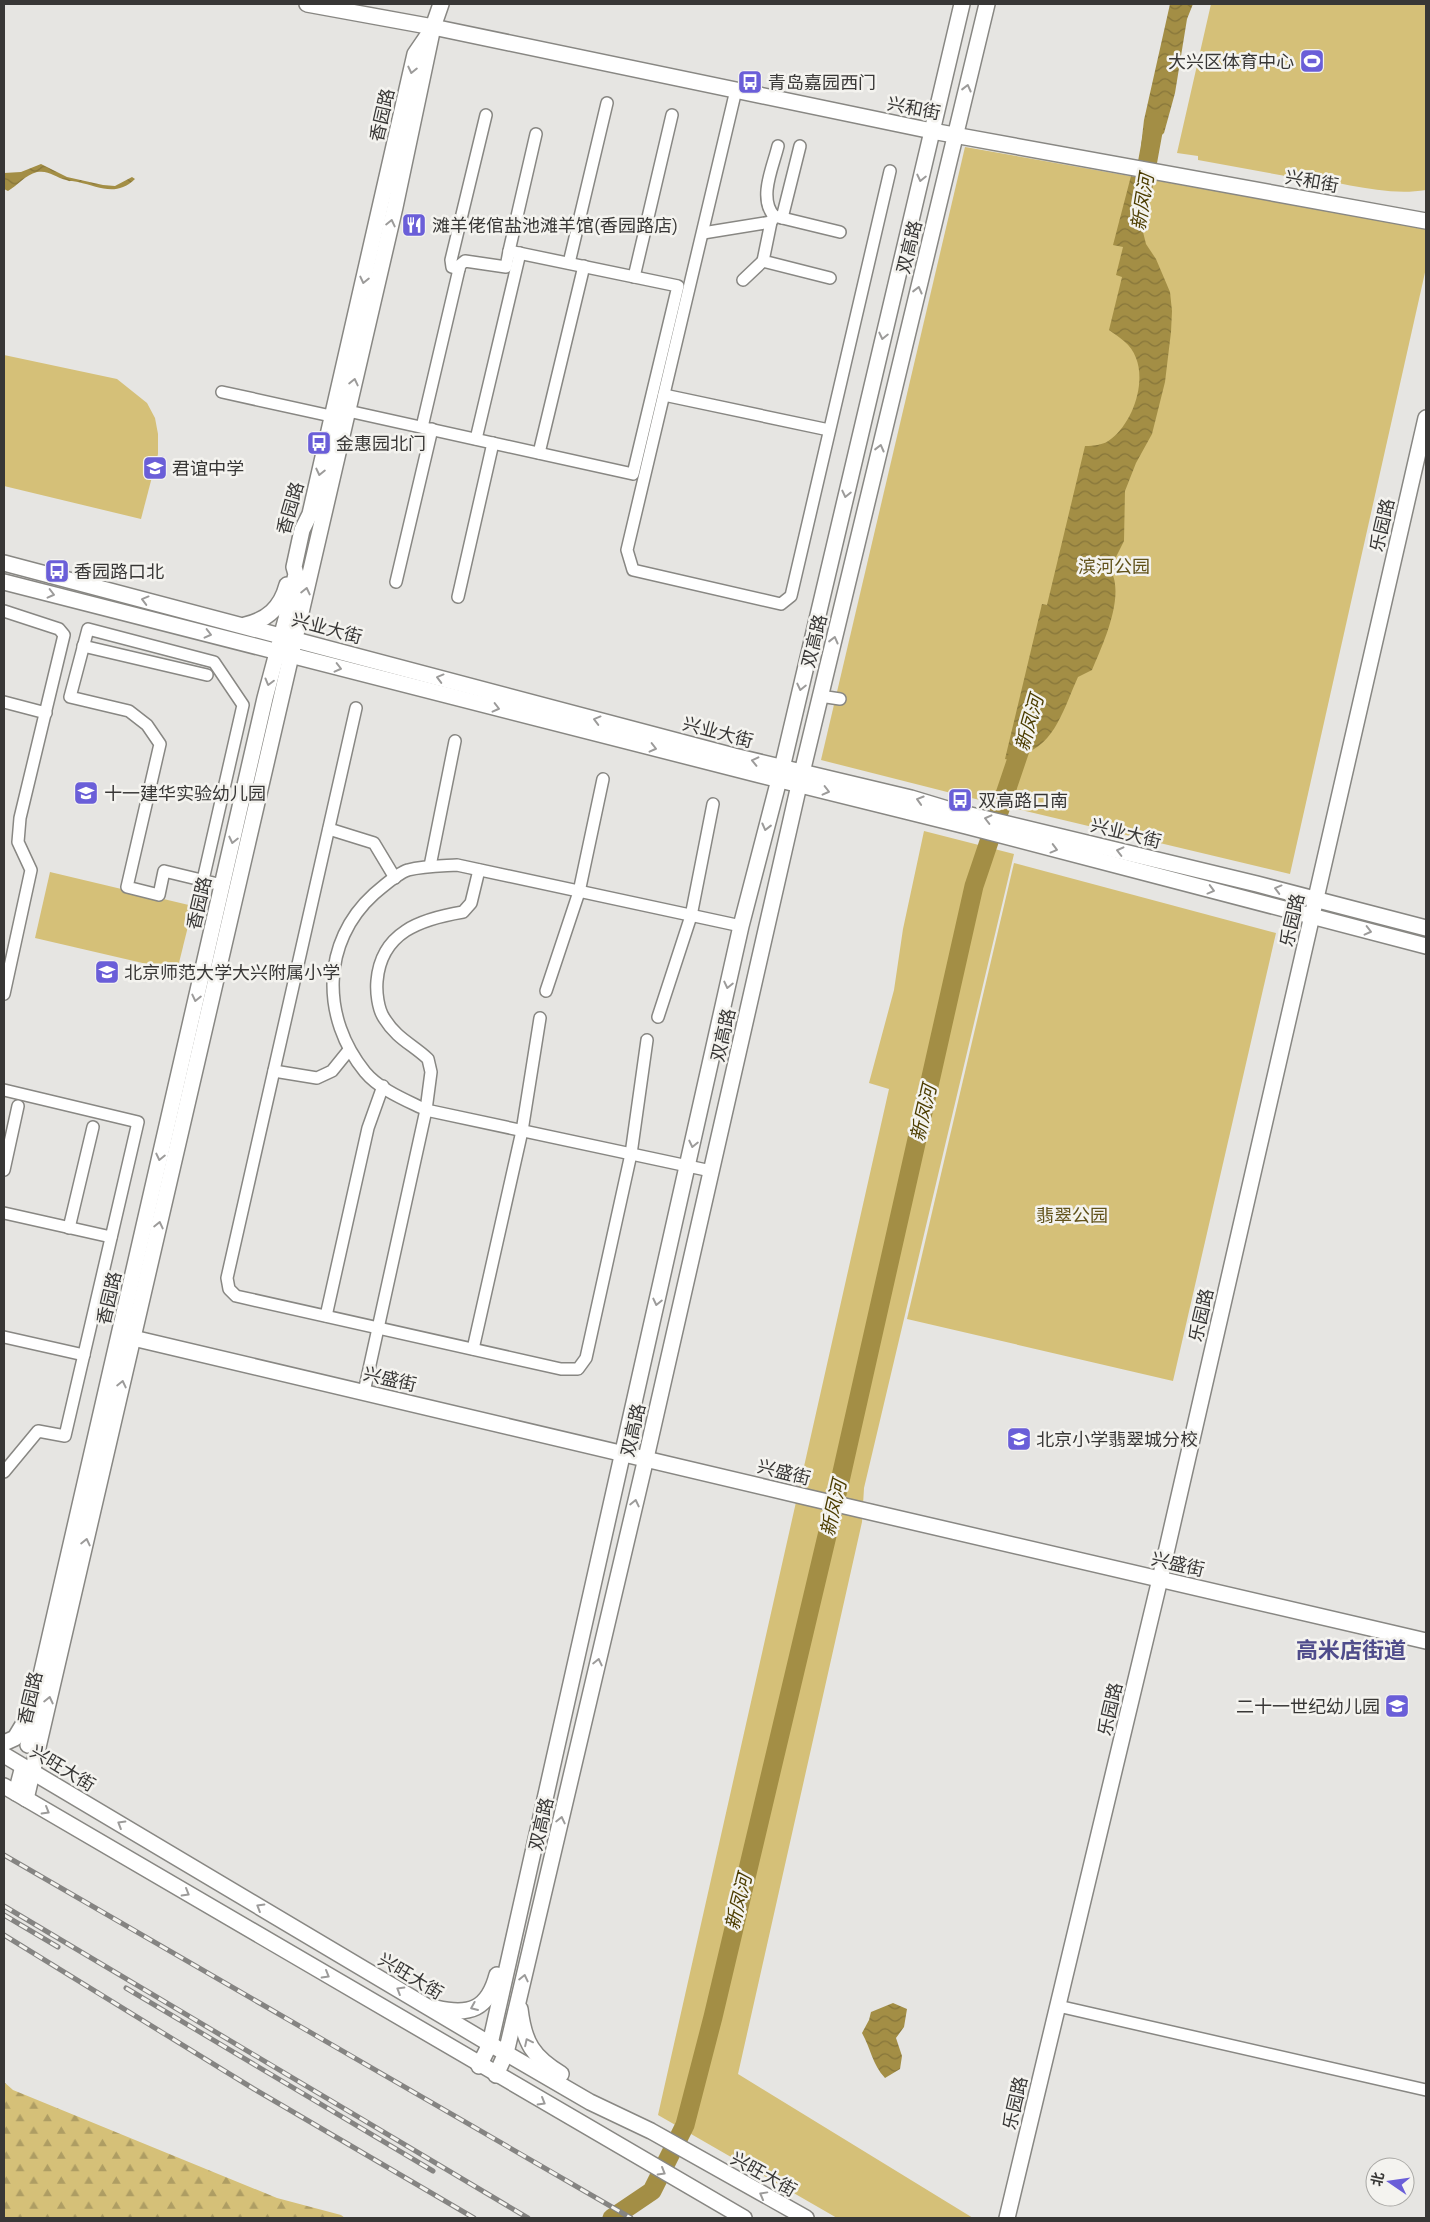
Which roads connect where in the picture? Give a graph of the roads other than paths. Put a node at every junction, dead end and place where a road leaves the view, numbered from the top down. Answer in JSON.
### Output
{"nodes":[{"id":1,"x":307,"y":4,"type":"edge"},
{"id":2,"x":441,"y":4,"type":"edge"},
{"id":3,"x":962,"y":4,"type":"edge"},
{"id":4,"x":987,"y":4,"type":"edge"},
{"id":5,"x":433,"y":27,"type":"junction"},
{"id":6,"x":736,"y":90,"type":"junction"},
{"id":7,"x":607,"y":102,"type":"dead end"},
{"id":8,"x":486,"y":115,"type":"dead end"},
{"id":9,"x":672,"y":115,"type":"dead end"},
{"id":10,"x":932,"y":131,"type":"junction"},
{"id":11,"x":536,"y":134,"type":"dead end"},
{"id":12,"x":955,"y":135,"type":"junction"},
{"id":13,"x":778,"y":146,"type":"dead end"},
{"id":14,"x":800,"y":146,"type":"dead end"},
{"id":15,"x":890,"y":171,"type":"dead end"},
{"id":16,"x":776,"y":219,"type":"junction"},
{"id":17,"x":1426,"y":220,"type":"edge"},
{"id":18,"x":840,"y":232,"type":"dead end"},
{"id":19,"x":703,"y":233,"type":"junction"},
{"id":20,"x":515,"y":252,"type":"junction"},
{"id":21,"x":763,"y":261,"type":"junction"},
{"id":22,"x":569,"y":263,"type":"junction"},
{"id":23,"x":584,"y":266,"type":"junction"},
{"id":24,"x":459,"y":269,"type":"junction"},
{"id":25,"x":634,"y":277,"type":"junction"},
{"id":26,"x":830,"y":278,"type":"dead end"},
{"id":27,"x":743,"y":280,"type":"dead end"},
{"id":28,"x":222,"y":392,"type":"dead end"},
{"id":29,"x":664,"y":394,"type":"junction"},
{"id":30,"x":342,"y":415,"type":"junction"},
{"id":31,"x":1426,"y":418,"type":"edge"},
{"id":32,"x":427,"y":428,"type":"junction"},
{"id":33,"x":830,"y":430,"type":"junction"},
{"id":34,"x":476,"y":439,"type":"junction"},
{"id":35,"x":494,"y":443,"type":"junction"},
{"id":36,"x":539,"y":453,"type":"junction"},
{"id":37,"x":4,"y":563,"type":"edge"},
{"id":38,"x":294,"y":567,"type":"junction"},
{"id":39,"x":4,"y":582,"type":"edge"},
{"id":40,"x":396,"y":582,"type":"dead end"},
{"id":41,"x":458,"y":597,"type":"dead end"},
{"id":42,"x":4,"y":612,"type":"edge"},
{"id":43,"x":243,"y":625,"type":"junction"},
{"id":44,"x":288,"y":637,"type":"junction"},
{"id":45,"x":84,"y":646,"type":"junction"},
{"id":46,"x":284,"y":654,"type":"junction"},
{"id":47,"x":207,"y":675,"type":"dead end"},
{"id":48,"x":820,"y":696,"type":"junction"},
{"id":49,"x":840,"y":699,"type":"dead end"},
{"id":50,"x":4,"y":702,"type":"edge"},
{"id":51,"x":356,"y":708,"type":"dead end"},
{"id":52,"x":46,"y":713,"type":"junction"},
{"id":53,"x":455,"y":741,"type":"dead end"},
{"id":54,"x":780,"y":774,"type":"junction"},
{"id":55,"x":604,"y":779,"type":"dead end"},
{"id":56,"x":800,"y":779,"type":"junction"},
{"id":57,"x":713,"y":804,"type":"dead end"},
{"id":58,"x":329,"y":828,"type":"junction"},
{"id":59,"x":1008,"y":830,"type":"junction"},
{"id":60,"x":430,"y":866,"type":"junction"},
{"id":61,"x":479,"y":870,"type":"junction"},
{"id":62,"x":395,"y":878,"type":"junction"},
{"id":63,"x":203,"y":880,"type":"junction"},
{"id":64,"x":222,"y":885,"type":"junction"},
{"id":65,"x":579,"y":892,"type":"junction"},
{"id":66,"x":1316,"y":899,"type":"junction"},
{"id":67,"x":691,"y":916,"type":"junction"},
{"id":68,"x":1312,"y":917,"type":"junction"},
{"id":69,"x":741,"y":926,"type":"junction"},
{"id":70,"x":1426,"y":928,"type":"edge"},
{"id":71,"x":1426,"y":946,"type":"edge"},
{"id":72,"x":546,"y":991,"type":"dead end"},
{"id":73,"x":4,"y":994,"type":"edge"},
{"id":74,"x":658,"y":1017,"type":"dead end"},
{"id":75,"x":540,"y":1018,"type":"dead end"},
{"id":76,"x":647,"y":1040,"type":"dead end"},
{"id":77,"x":349,"y":1050,"type":"junction"},
{"id":78,"x":274,"y":1071,"type":"junction"},
{"id":79,"x":383,"y":1086,"type":"junction"},
{"id":80,"x":4,"y":1090,"type":"edge"},
{"id":81,"x":18,"y":1106,"type":"dead end"},
{"id":82,"x":426,"y":1110,"type":"junction"},
{"id":83,"x":93,"y":1127,"type":"dead end"},
{"id":84,"x":522,"y":1131,"type":"junction"},
{"id":85,"x":630,"y":1154,"type":"junction"},
{"id":86,"x":688,"y":1166,"type":"junction"},
{"id":87,"x":4,"y":1170,"type":"edge"},
{"id":88,"x":711,"y":1171,"type":"junction"},
{"id":89,"x":4,"y":1213,"type":"edge"},
{"id":90,"x":69,"y":1228,"type":"junction"},
{"id":91,"x":111,"y":1237,"type":"junction"},
{"id":92,"x":326,"y":1316,"type":"junction"},
{"id":93,"x":378,"y":1327,"type":"junction"},
{"id":94,"x":4,"y":1337,"type":"edge"},
{"id":95,"x":133,"y":1338,"type":"junction"},
{"id":96,"x":473,"y":1349,"type":"junction"},
{"id":97,"x":84,"y":1355,"type":"junction"},
{"id":98,"x":364,"y":1392,"type":"junction"},
{"id":99,"x":624,"y":1453,"type":"junction"},
{"id":100,"x":646,"y":1458,"type":"junction"},
{"id":101,"x":4,"y":1472,"type":"edge"},
{"id":102,"x":1160,"y":1579,"type":"junction"},
{"id":103,"x":1426,"y":1641,"type":"edge"},
{"id":104,"x":33,"y":1710,"type":"junction"},
{"id":105,"x":4,"y":1743,"type":"edge"},
{"id":106,"x":4,"y":1755,"type":"edge"},
{"id":107,"x":28,"y":1769,"type":"junction"},
{"id":108,"x":15,"y":1793,"type":"edge"},
{"id":109,"x":518,"y":1920,"type":"junction"},
{"id":110,"x":519,"y":1998,"type":"junction"},
{"id":111,"x":425,"y":2006,"type":"junction"},
{"id":112,"x":1058,"y":2006,"type":"junction"},
{"id":113,"x":439,"y":2014,"type":"junction"},
{"id":114,"x":429,"y":2036,"type":"junction"},
{"id":115,"x":490,"y":2044,"type":"junction"},
{"id":116,"x":506,"y":2053,"type":"junction"},
{"id":117,"x":479,"y":2066,"type":"junction"},
{"id":118,"x":536,"y":2070,"type":"junction"},
{"id":119,"x":496,"y":2075,"type":"junction"},
{"id":120,"x":1426,"y":2090,"type":"edge"},
{"id":121,"x":524,"y":2091,"type":"junction"},
{"id":122,"x":620,"y":2116,"type":"junction"},
{"id":123,"x":744,"y":2218,"type":"edge"},
{"id":124,"x":806,"y":2218,"type":"edge"},
{"id":125,"x":1007,"y":2218,"type":"edge"}],
"edges":[{"from":1,"to":5,"type":"street","name":"兴和街"},
{"from":2,"to":5,"type":"street","name":"香园路"},
{"from":3,"to":10,"type":"street","name":"双高路"},
{"from":12,"to":4,"type":"street","name":"双高路","one_way":true},
{"from":5,"to":6,"type":"street","name":"兴和街"},
{"from":5,"to":30,"type":"street","name":"香园路"},
{"from":6,"to":10,"type":"street","name":"兴和街"},
{"from":6,"to":19,"type":"street"},
{"from":7,"to":22,"type":"street"},
{"from":8,"to":24,"type":"street"},
{"from":9,"to":25,"type":"street"},
{"from":10,"to":12,"type":"street","name":"兴和街"},
{"from":10,"to":54,"type":"street","name":"双高路","one_way":true},
{"from":11,"to":20,"type":"street"},
{"from":12,"to":17,"type":"street","name":"兴和街"},
{"from":48,"to":12,"type":"street","name":"双高路","one_way":true},
{"from":13,"to":16,"type":"street"},
{"from":14,"to":16,"type":"street"},
{"from":15,"to":33,"type":"street"},
{"from":16,"to":18,"type":"street"},
{"from":16,"to":19,"type":"street"},
{"from":16,"to":21,"type":"street"},
{"from":19,"to":29,"type":"street"},
{"from":20,"to":22,"type":"street"},
{"from":20,"to":24,"type":"street"},
{"from":20,"to":34,"type":"street"},
{"from":21,"to":26,"type":"street"},
{"from":21,"to":27,"type":"street"},
{"from":22,"to":23,"type":"street"},
{"from":23,"to":25,"type":"street"},
{"from":23,"to":36,"type":"street"},
{"from":24,"to":32,"type":"street"},
{"from":25,"to":36,"type":"street"},
{"from":28,"to":30,"type":"street"},
{"from":29,"to":33,"type":"street"},
{"from":29,"to":33,"type":"street"},
{"from":30,"to":32,"type":"street"},
{"from":30,"to":38,"type":"street","name":"香园路","one_way":true},
{"from":44,"to":30,"type":"street","name":"香园路","one_way":true},
{"from":31,"to":66,"type":"street","name":"乐园路"},
{"from":32,"to":34,"type":"street"},
{"from":32,"to":40,"type":"street"},
{"from":34,"to":35,"type":"street"},
{"from":35,"to":36,"type":"street"},
{"from":35,"to":41,"type":"street"},
{"from":43,"to":37,"type":"street","name":"兴业大街","one_way":true},
{"from":38,"to":43,"type":"street"},
{"from":38,"to":44,"type":"street","name":"香园路"},
{"from":39,"to":46,"type":"street","name":"兴业大街","one_way":true},
{"from":42,"to":52,"type":"street"},
{"from":43,"to":44,"type":"street","name":"兴业大街"},
{"from":44,"to":46,"type":"street","name":"香园路"},
{"from":54,"to":44,"type":"street","name":"兴业大街","one_way":true},
{"from":45,"to":47,"type":"street"},
{"from":45,"to":63,"type":"street"},
{"from":45,"to":63,"type":"street"},
{"from":46,"to":54,"type":"street","name":"兴业大街","one_way":true},
{"from":46,"to":64,"type":"street","name":"香园路","one_way":true},
{"from":95,"to":46,"type":"street","name":"香园路","one_way":true},
{"from":48,"to":49,"type":"street"},
{"from":48,"to":56,"type":"street","name":"双高路"},
{"from":50,"to":52,"type":"street"},
{"from":51,"to":58,"type":"street"},
{"from":52,"to":73,"type":"street"},
{"from":53,"to":60,"type":"street"},
{"from":54,"to":56,"type":"street","name":"兴业大街"},
{"from":54,"to":69,"type":"street","name":"双高路","one_way":true},
{"from":55,"to":65,"type":"street"},
{"from":56,"to":59,"type":"street","name":"兴业大街"},
{"from":56,"to":88,"type":"street","name":"双高路"},
{"from":57,"to":67,"type":"street"},
{"from":58,"to":62,"type":"street"},
{"from":58,"to":78,"type":"street"},
{"from":66,"to":59,"type":"street","name":"兴业大街","one_way":true},
{"from":59,"to":68,"type":"street","name":"兴业大街","one_way":true},
{"from":60,"to":61,"type":"street"},
{"from":60,"to":62,"type":"street"},
{"from":61,"to":65,"type":"street"},
{"from":61,"to":82,"type":"street"},
{"from":62,"to":77,"type":"street"},
{"from":63,"to":64,"type":"street"},
{"from":64,"to":104,"type":"street","name":"香园路","one_way":true},
{"from":65,"to":67,"type":"street"},
{"from":65,"to":72,"type":"street"},
{"from":66,"to":68,"type":"street","name":"乐园路"},
{"from":66,"to":70,"type":"street","name":"兴业大街"},
{"from":67,"to":69,"type":"street"},
{"from":67,"to":74,"type":"street"},
{"from":68,"to":71,"type":"street","name":"兴业大街","one_way":true},
{"from":68,"to":102,"type":"street","name":"乐园路"},
{"from":69,"to":86,"type":"street","name":"双高路","one_way":true},
{"from":75,"to":84,"type":"street"},
{"from":76,"to":85,"type":"street"},
{"from":77,"to":78,"type":"street"},
{"from":77,"to":79,"type":"street"},
{"from":78,"to":92,"type":"street"},
{"from":79,"to":82,"type":"street"},
{"from":79,"to":92,"type":"street"},
{"from":80,"to":91,"type":"street"},
{"from":81,"to":87,"type":"street"},
{"from":82,"to":84,"type":"street"},
{"from":82,"to":93,"type":"street"},
{"from":83,"to":90,"type":"street"},
{"from":84,"to":85,"type":"street"},
{"from":84,"to":96,"type":"street"},
{"from":85,"to":86,"type":"street"},
{"from":85,"to":96,"type":"street"},
{"from":86,"to":88,"type":"street"},
{"from":86,"to":99,"type":"street","name":"双高路","one_way":true},
{"from":88,"to":100,"type":"street","name":"双高路"},
{"from":89,"to":90,"type":"street"},
{"from":90,"to":91,"type":"street"},
{"from":91,"to":97,"type":"street"},
{"from":92,"to":93,"type":"street"},
{"from":93,"to":96,"type":"street"},
{"from":93,"to":98,"type":"street"},
{"from":94,"to":97,"type":"street"},
{"from":95,"to":98,"type":"street","name":"兴盛街"},
{"from":107,"to":95,"type":"street","name":"香园路","one_way":true},
{"from":97,"to":101,"type":"street"},
{"from":98,"to":99,"type":"street","name":"兴盛街"},
{"from":99,"to":100,"type":"street","name":"兴盛街"},
{"from":99,"to":109,"type":"street","name":"双高路"},
{"from":100,"to":102,"type":"street","name":"兴盛街"},
{"from":110,"to":100,"type":"street","name":"双高路","one_way":true},
{"from":102,"to":103,"type":"street","name":"兴盛街"},
{"from":102,"to":112,"type":"street","name":"乐园路"},
{"from":104,"to":105,"type":"street"},
{"from":104,"to":107,"type":"street","name":"香园路"},
{"from":106,"to":107,"type":"street","name":"兴旺大街"},
{"from":107,"to":108,"type":"street","name":"香园路"},
{"from":111,"to":107,"type":"street","name":"兴旺大街","one_way":true},
{"from":108,"to":114,"type":"street","one_way":true},
{"from":109,"to":111,"type":"street","one_way":true},
{"from":109,"to":115,"type":"street","name":"双高路"},
{"from":110,"to":116,"type":"street","name":"双高路"},
{"from":122,"to":110,"type":"street","one_way":true},
{"from":111,"to":113,"type":"street","name":"兴旺大街"},
{"from":112,"to":120,"type":"street"},
{"from":112,"to":125,"type":"street","name":"乐园路"},
{"from":113,"to":114,"type":"street"},
{"from":113,"to":115,"type":"street","name":"兴旺大街"},
{"from":114,"to":117,"type":"street"},
{"from":115,"to":116,"type":"street","name":"兴旺大街"},
{"from":115,"to":117,"type":"street","name":"双高路"},
{"from":116,"to":118,"type":"street","name":"兴旺大街"},
{"from":116,"to":119,"type":"street","name":"双高路"},
{"from":117,"to":119,"type":"street"},
{"from":118,"to":121,"type":"street"},
{"from":118,"to":122,"type":"street","name":"兴旺大街"},
{"from":119,"to":121,"type":"street"},
{"from":121,"to":123,"type":"street","one_way":true},
{"from":124,"to":122,"type":"street","name":"兴旺大街","one_way":true}]}
